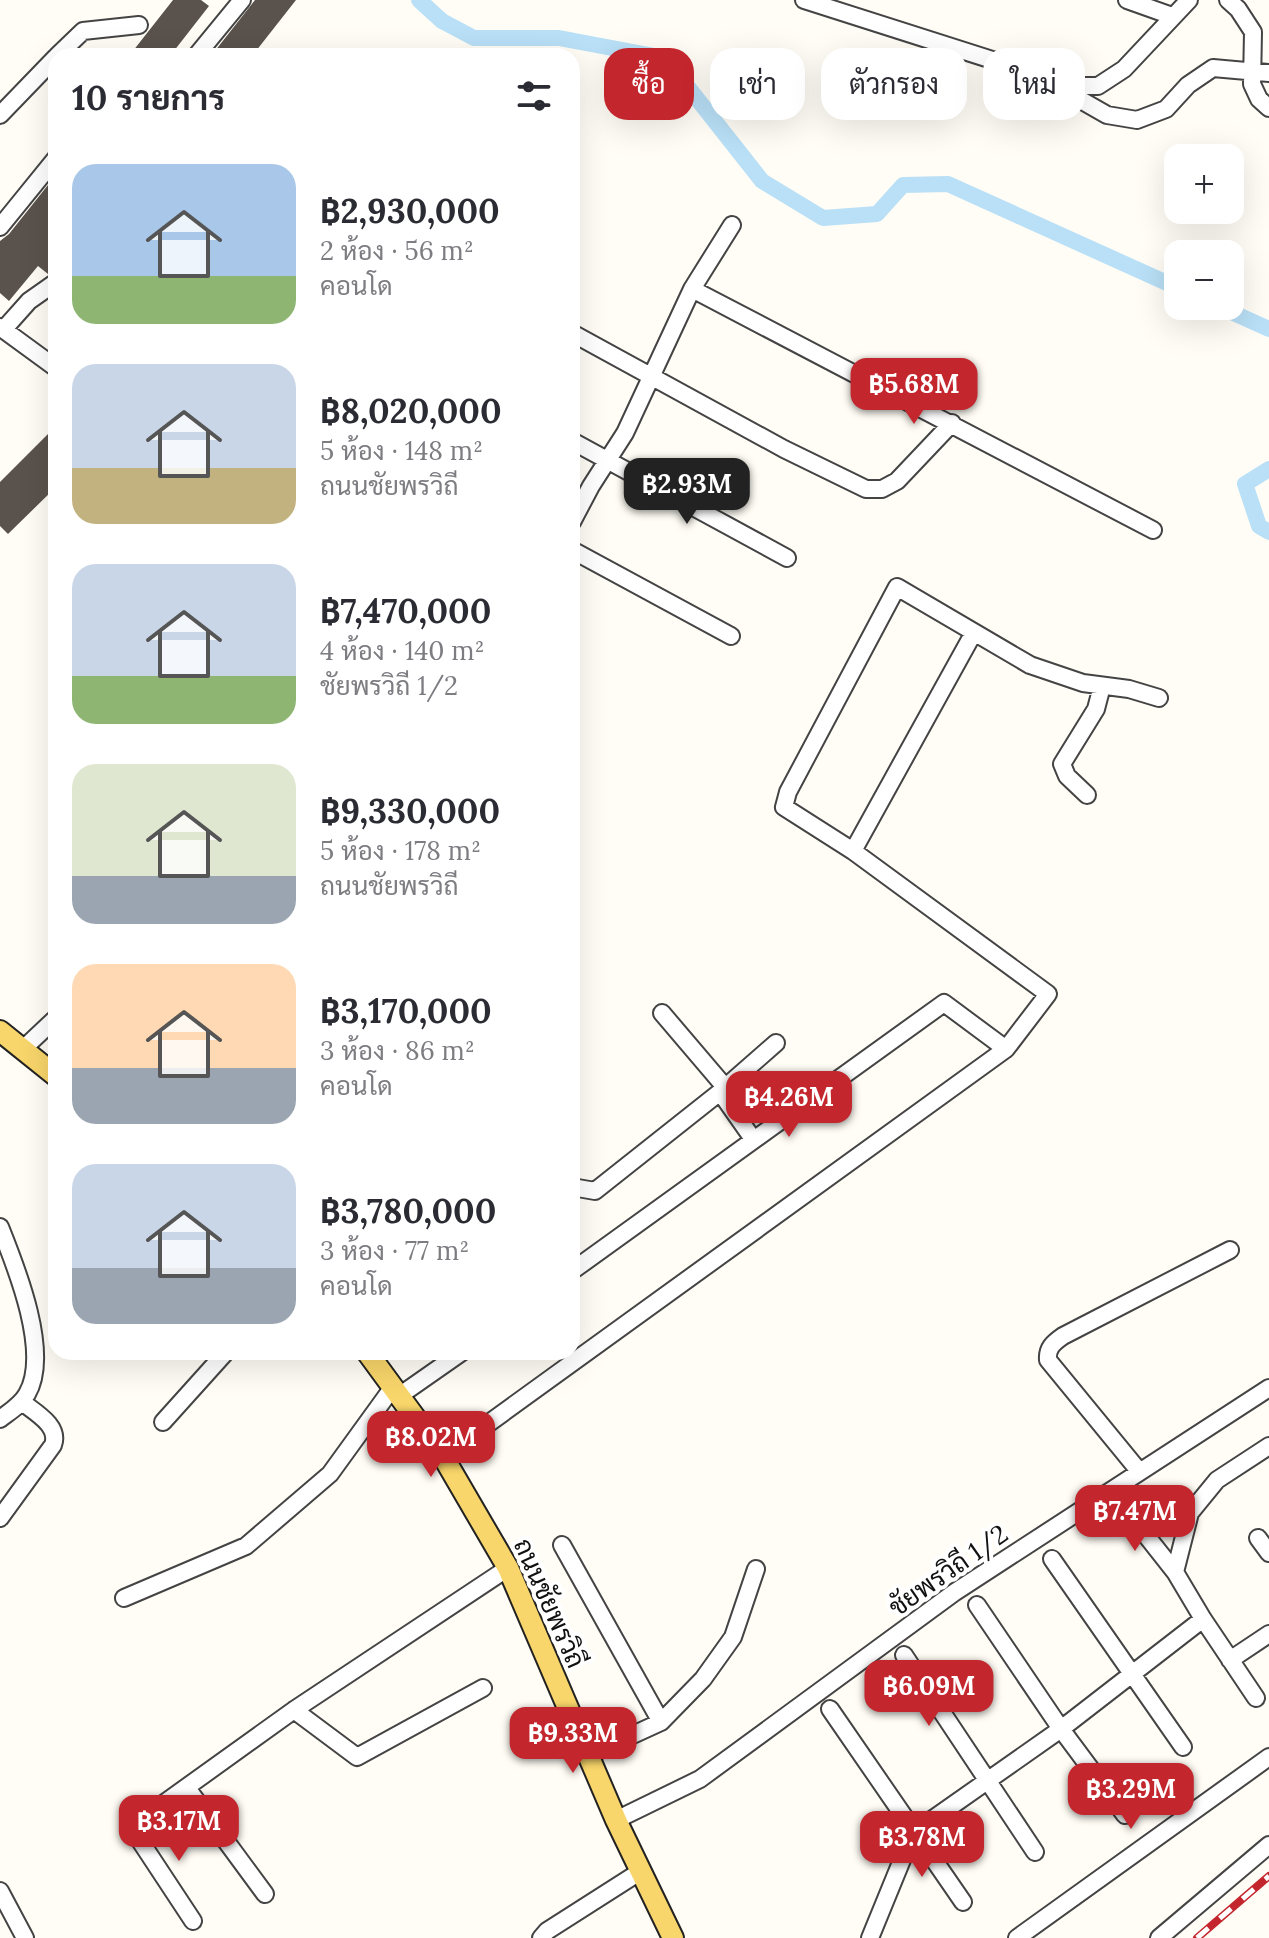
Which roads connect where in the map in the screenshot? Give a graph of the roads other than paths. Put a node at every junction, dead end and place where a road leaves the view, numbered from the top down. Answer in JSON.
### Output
{"nodes":[{"id":1,"x":242,"y":0,"type":"edge"},
{"id":2,"x":804,"y":0,"type":"edge"},
{"id":3,"x":1127,"y":0,"type":"edge"},
{"id":4,"x":1189,"y":0,"type":"edge"},
{"id":5,"x":1228,"y":0,"type":"edge"},
{"id":6,"x":1172,"y":16,"type":"junction"},
{"id":7,"x":139,"y":25,"type":"dead end"},
{"id":8,"x":66,"y":48,"type":"edge"},
{"id":9,"x":203,"y":48,"type":"edge"},
{"id":10,"x":983,"y":57,"type":"edge"},
{"id":11,"x":48,"y":66,"type":"edge"},
{"id":12,"x":1251,"y":71,"type":"junction"},
{"id":13,"x":1269,"y":73,"type":"edge"},
{"id":14,"x":1085,"y":86,"type":"edge"},
{"id":15,"x":1085,"y":102,"type":"edge"},
{"id":16,"x":1269,"y":108,"type":"edge"},
{"id":17,"x":0,"y":115,"type":"edge"},
{"id":18,"x":48,"y":168,"type":"edge"},
{"id":19,"x":732,"y":225,"type":"dead end"},
{"id":20,"x":0,"y":227,"type":"edge"},
{"id":21,"x":48,"y":289,"type":"edge"},
{"id":22,"x":692,"y":289,"type":"junction"},
{"id":23,"x":2,"y":328,"type":"edge"},
{"id":24,"x":580,"y":337,"type":"edge"},
{"id":25,"x":48,"y":362,"type":"edge"},
{"id":26,"x":652,"y":377,"type":"junction"},
{"id":27,"x":952,"y":423,"type":"junction"},
{"id":28,"x":580,"y":445,"type":"edge"},
{"id":29,"x":608,"y":460,"type":"junction"},
{"id":30,"x":580,"y":508,"type":"edge"},
{"id":31,"x":1153,"y":530,"type":"dead end"},
{"id":32,"x":580,"y":554,"type":"edge"},
{"id":33,"x":787,"y":558,"type":"dead end"},
{"id":34,"x":973,"y":634,"type":"junction"},
{"id":35,"x":731,"y":636,"type":"dead end"},
{"id":36,"x":1102,"y":686,"type":"junction"},
{"id":37,"x":1159,"y":698,"type":"dead end"},
{"id":38,"x":1087,"y":795,"type":"dead end"},
{"id":39,"x":853,"y":851,"type":"junction"},
{"id":40,"x":662,"y":1013,"type":"dead end"},
{"id":41,"x":48,"y":1026,"type":"edge"},
{"id":42,"x":0,"y":1031,"type":"edge"},
{"id":43,"x":776,"y":1043,"type":"dead end"},
{"id":44,"x":23,"y":1049,"type":"junction"},
{"id":45,"x":1006,"y":1049,"type":"junction"},
{"id":46,"x":48,"y":1069,"type":"edge"},
{"id":47,"x":722,"y":1090,"type":"junction"},
{"id":48,"x":753,"y":1139,"type":"junction"},
{"id":49,"x":580,"y":1188,"type":"edge"},
{"id":50,"x":0,"y":1227,"type":"edge"},
{"id":51,"x":1230,"y":1250,"type":"dead end"},
{"id":52,"x":580,"y":1265,"type":"edge"},
{"id":53,"x":580,"y":1357,"type":"edge"},
{"id":54,"x":219,"y":1360,"type":"edge"},
{"id":55,"x":373,"y":1360,"type":"edge"},
{"id":56,"x":448,"y":1360,"type":"edge"},
{"id":57,"x":576,"y":1360,"type":"edge"},
{"id":58,"x":1269,"y":1388,"type":"edge"},
{"id":59,"x":396,"y":1391,"type":"junction"},
{"id":60,"x":22,"y":1402,"type":"junction"},
{"id":61,"x":0,"y":1419,"type":"edge"},
{"id":62,"x":163,"y":1422,"type":"dead end"},
{"id":63,"x":1269,"y":1446,"type":"edge"},
{"id":64,"x":441,"y":1453,"type":"junction"},
{"id":65,"x":1139,"y":1471,"type":"junction"},
{"id":66,"x":1126,"y":1510,"type":"dead end"},
{"id":67,"x":0,"y":1518,"type":"edge"},
{"id":68,"x":1258,"y":1538,"type":"dead end"},
{"id":69,"x":562,"y":1545,"type":"dead end"},
{"id":70,"x":1269,"y":1553,"type":"edge"},
{"id":71,"x":1052,"y":1559,"type":"dead end"},
{"id":72,"x":508,"y":1568,"type":"junction"},
{"id":73,"x":756,"y":1569,"type":"dead end"},
{"id":74,"x":1175,"y":1572,"type":"junction"},
{"id":75,"x":124,"y":1598,"type":"dead end"},
{"id":76,"x":977,"y":1605,"type":"dead end"},
{"id":77,"x":1203,"y":1619,"type":"junction"},
{"id":78,"x":1269,"y":1634,"type":"edge"},
{"id":79,"x":904,"y":1655,"type":"dead end"},
{"id":80,"x":1230,"y":1660,"type":"junction"},
{"id":81,"x":1132,"y":1674,"type":"junction"},
{"id":82,"x":483,"y":1688,"type":"dead end"},
{"id":83,"x":1256,"y":1698,"type":"dead end"},
{"id":84,"x":830,"y":1709,"type":"dead end"},
{"id":85,"x":294,"y":1710,"type":"junction"},
{"id":86,"x":661,"y":1722,"type":"junction"},
{"id":87,"x":1061,"y":1729,"type":"junction"},
{"id":88,"x":1183,"y":1747,"type":"dead end"},
{"id":89,"x":589,"y":1755,"type":"junction"},
{"id":90,"x":1269,"y":1757,"type":"edge"},
{"id":91,"x":987,"y":1779,"type":"junction"},
{"id":92,"x":187,"y":1788,"type":"junction"},
{"id":93,"x":1125,"y":1815,"type":"dead end"},
{"id":94,"x":616,"y":1820,"type":"junction"},
{"id":95,"x":913,"y":1833,"type":"junction"},
{"id":96,"x":1269,"y":1845,"type":"edge"},
{"id":97,"x":1035,"y":1852,"type":"dead end"},
{"id":98,"x":641,"y":1871,"type":"junction"},
{"id":99,"x":0,"y":1891,"type":"edge"},
{"id":100,"x":265,"y":1894,"type":"dead end"},
{"id":101,"x":963,"y":1902,"type":"dead end"},
{"id":102,"x":193,"y":1921,"type":"dead end"},
{"id":103,"x":25,"y":1938,"type":"edge"},
{"id":104,"x":541,"y":1938,"type":"edge"},
{"id":105,"x":673,"y":1938,"type":"edge"},
{"id":106,"x":870,"y":1938,"type":"edge"},
{"id":107,"x":1017,"y":1938,"type":"edge"},
{"id":108,"x":1159,"y":1938,"type":"edge"}],
"edges":[{"from":1,"to":9,"type":"street"},
{"from":2,"to":10,"type":"street"},
{"from":3,"to":6,"type":"street"},
{"from":4,"to":6,"type":"street"},
{"from":5,"to":12,"type":"street"},
{"from":6,"to":14,"type":"street"},
{"from":7,"to":8,"type":"street"},
{"from":11,"to":17,"type":"street"},
{"from":12,"to":13,"type":"street"},
{"from":12,"to":15,"type":"street"},
{"from":12,"to":16,"type":"street"},
{"from":18,"to":20,"type":"street"},
{"from":19,"to":22,"type":"street"},
{"from":21,"to":23,"type":"street"},
{"from":22,"to":26,"type":"street"},
{"from":22,"to":27,"type":"street"},
{"from":23,"to":25,"type":"street"},
{"from":24,"to":26,"type":"street"},
{"from":26,"to":27,"type":"street"},
{"from":26,"to":29,"type":"street"},
{"from":27,"to":31,"type":"street"},
{"from":28,"to":29,"type":"street"},
{"from":29,"to":30,"type":"street"},
{"from":29,"to":33,"type":"street"},
{"from":32,"to":35,"type":"street"},
{"from":34,"to":36,"type":"street"},
{"from":34,"to":39,"type":"street"},
{"from":34,"to":39,"type":"street"},
{"from":36,"to":37,"type":"street"},
{"from":36,"to":38,"type":"street"},
{"from":39,"to":45,"type":"street"},
{"from":40,"to":47,"type":"street"},
{"from":41,"to":44,"type":"street"},
{"from":42,"to":44,"type":"main road"},
{"from":43,"to":47,"type":"street"},
{"from":44,"to":46,"type":"main road"},
{"from":45,"to":48,"type":"street"},
{"from":45,"to":53,"type":"street"},
{"from":47,"to":48,"type":"street"},
{"from":47,"to":49,"type":"street"},
{"from":48,"to":52,"type":"street"},
{"from":50,"to":60,"type":"street"},
{"from":51,"to":65,"type":"street"},
{"from":54,"to":62,"type":"street"},
{"from":55,"to":59,"type":"main road","name":"ถนนชัยพรวิถี"},
{"from":56,"to":59,"type":"street"},
{"from":57,"to":64,"type":"street"},
{"from":58,"to":65,"type":"street","name":"ชัยพรวิถี 1/2"},
{"from":59,"to":64,"type":"main road","name":"ถนนชัยพรวิถี"},
{"from":59,"to":75,"type":"street"},
{"from":60,"to":61,"type":"street"},
{"from":60,"to":67,"type":"street"},
{"from":63,"to":74,"type":"street"},
{"from":64,"to":72,"type":"main road","name":"ถนนชัยพรวิถี"},
{"from":65,"to":94,"type":"street","name":"ชัยพรวิถี 1/2"},
{"from":66,"to":74,"type":"street"},
{"from":68,"to":70,"type":"street"},
{"from":69,"to":86,"type":"street"},
{"from":71,"to":81,"type":"street"},
{"from":72,"to":85,"type":"street"},
{"from":72,"to":89,"type":"main road","name":"ถนนชัยพรวิถี"},
{"from":73,"to":86,"type":"street"},
{"from":74,"to":77,"type":"street"},
{"from":76,"to":87,"type":"street"},
{"from":77,"to":80,"type":"street"},
{"from":77,"to":81,"type":"street"},
{"from":78,"to":80,"type":"street"},
{"from":79,"to":91,"type":"street"},
{"from":80,"to":83,"type":"street"},
{"from":81,"to":87,"type":"street"},
{"from":81,"to":88,"type":"street"},
{"from":82,"to":85,"type":"street"},
{"from":84,"to":95,"type":"street"},
{"from":85,"to":92,"type":"street"},
{"from":86,"to":89,"type":"street"},
{"from":87,"to":91,"type":"street"},
{"from":87,"to":93,"type":"street"},
{"from":89,"to":94,"type":"main road","name":"ถนนชัยพรวิถี"},
{"from":90,"to":107,"type":"street"},
{"from":91,"to":95,"type":"street"},
{"from":91,"to":97,"type":"street"},
{"from":92,"to":100,"type":"street"},
{"from":92,"to":102,"type":"street"},
{"from":94,"to":98,"type":"main road","name":"ถนนชัยพรวิถี"},
{"from":95,"to":101,"type":"street"},
{"from":95,"to":106,"type":"street"},
{"from":96,"to":108,"type":"street"},
{"from":98,"to":104,"type":"street"},
{"from":98,"to":105,"type":"main road","name":"ถนนชัยพรวิถี"},
{"from":99,"to":103,"type":"street"}]}
